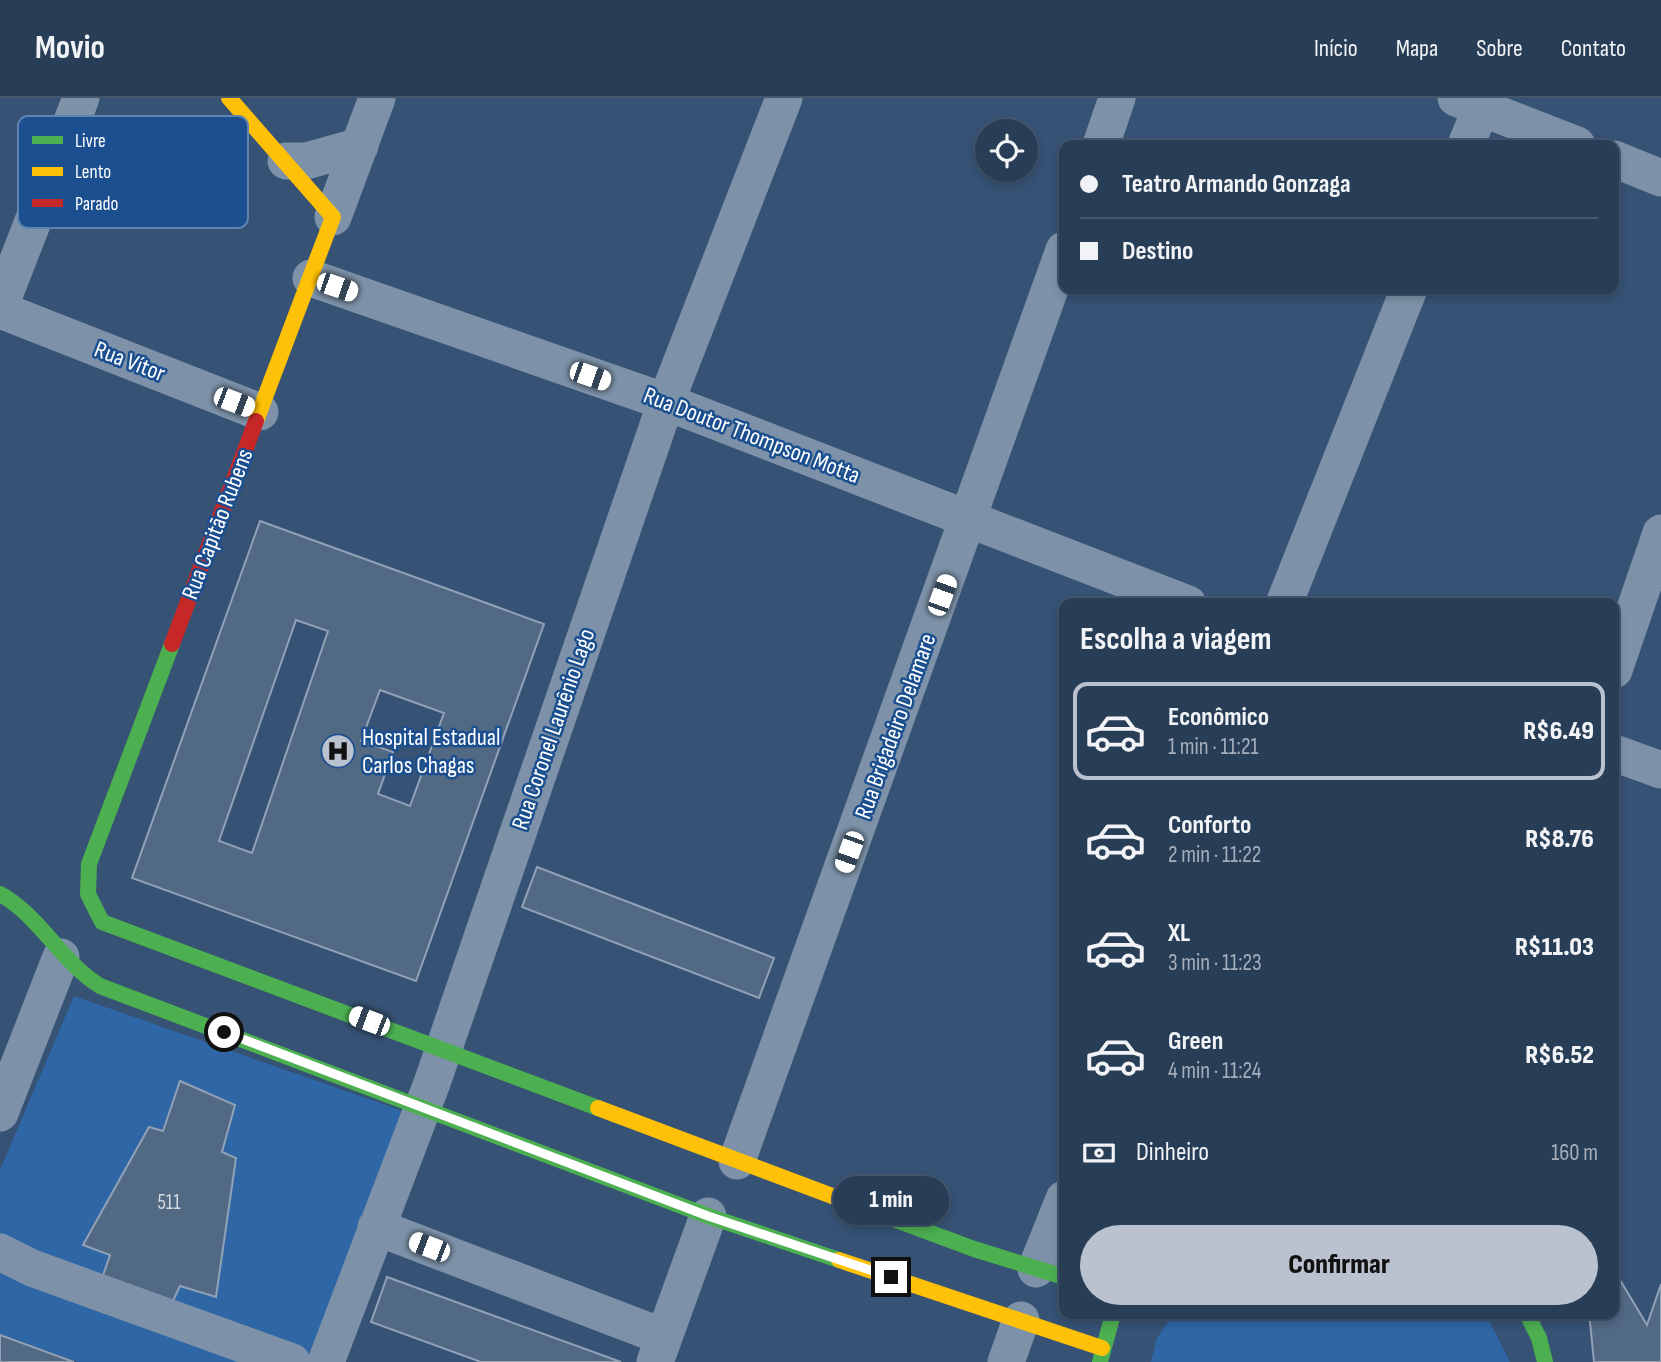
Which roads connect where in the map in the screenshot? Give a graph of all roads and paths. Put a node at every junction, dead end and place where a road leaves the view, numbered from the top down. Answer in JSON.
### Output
{"nodes":[{"id":1,"x":81,"y":98,"type":"edge"},
{"id":2,"x":229,"y":98,"type":"edge"},
{"id":3,"x":377,"y":98,"type":"edge"},
{"id":4,"x":784,"y":98,"type":"edge"},
{"id":5,"x":1117,"y":98,"type":"edge"},
{"id":6,"x":1468,"y":103,"type":"edge"},
{"id":7,"x":74,"y":116,"type":"edge"},
{"id":8,"x":245,"y":116,"type":"edge"},
{"id":9,"x":248,"y":119,"type":"edge"},
{"id":10,"x":1103,"y":140,"type":"edge"},
{"id":11,"x":1466,"y":140,"type":"edge"},
{"id":12,"x":1564,"y":140,"type":"edge"},
{"id":13,"x":360,"y":146,"type":"junction"},
{"id":14,"x":286,"y":161,"type":"junction"},
{"id":15,"x":1619,"y":161,"type":"edge"},
{"id":16,"x":1661,"y":178,"type":"edge"},
{"id":17,"x":333,"y":217,"type":"junction"},
{"id":18,"x":31,"y":228,"type":"edge"},
{"id":19,"x":1059,"y":264,"type":"edge"},
{"id":20,"x":311,"y":278,"type":"junction"},
{"id":21,"x":1407,"y":294,"type":"edge"},
{"id":22,"x":0,"y":308,"type":"edge"},
{"id":23,"x":666,"y":402,"type":"junction"},
{"id":24,"x":260,"y":412,"type":"junction"},
{"id":25,"x":970,"y":518,"type":"junction"},
{"id":26,"x":1661,"y":533,"type":"edge"},
{"id":27,"x":1173,"y":598,"type":"edge"},
{"id":28,"x":1286,"y":598,"type":"edge"},
{"id":29,"x":1619,"y":655,"type":"edge"},
{"id":30,"x":1619,"y":755,"type":"edge"},
{"id":31,"x":1661,"y":770,"type":"edge"},
{"id":32,"x":0,"y":894,"type":"edge"},
{"id":33,"x":61,"y":957,"type":"junction"},
{"id":34,"x":442,"y":1048,"type":"junction"},
{"id":35,"x":421,"y":1106,"type":"junction"},
{"id":36,"x":0,"y":1113,"type":"edge"},
{"id":37,"x":737,"y":1161,"type":"junction"},
{"id":38,"x":708,"y":1216,"type":"junction"},
{"id":39,"x":1059,"y":1225,"type":"edge"},
{"id":40,"x":376,"y":1227,"type":"junction"},
{"id":41,"x":0,"y":1252,"type":"edge"},
{"id":42,"x":1050,"y":1273,"type":"edge"},
{"id":43,"x":1112,"y":1319,"type":"edge"},
{"id":44,"x":1530,"y":1319,"type":"edge"},
{"id":45,"x":1021,"y":1320,"type":"junction"},
{"id":46,"x":659,"y":1350,"type":"edge"},
{"id":47,"x":1101,"y":1355,"type":"edge"},
{"id":48,"x":292,"y":1362,"type":"edge"},
{"id":49,"x":326,"y":1362,"type":"edge"},
{"id":50,"x":1006,"y":1362,"type":"edge"},
{"id":51,"x":1545,"y":1362,"type":"edge"}],
"edges":[{"from":1,"to":7,"type":"street"},
{"from":2,"to":8,"type":"main road"},
{"from":3,"to":13,"type":"street","name":"Rua Capitão Rubens"},
{"from":4,"to":23,"type":"street","name":"Rua Coronel Laurênio Lago"},
{"from":5,"to":10,"type":"street"},
{"from":6,"to":11,"type":"street"},
{"from":6,"to":12,"type":"street"},
{"from":9,"to":14,"type":"main road"},
{"from":13,"to":14,"type":"street"},
{"from":13,"to":17,"type":"street","name":"Rua Capitão Rubens"},
{"from":14,"to":17,"type":"main road"},
{"from":15,"to":16,"type":"street"},
{"from":17,"to":20,"type":"main road","name":"Rua Capitão Rubens"},
{"from":18,"to":22,"type":"street"},
{"from":19,"to":25,"type":"street","name":"Rua Brigadeiro Delamare"},
{"from":20,"to":23,"type":"street","name":"Rua Doutor Thompson Motta"},
{"from":20,"to":24,"type":"main road","name":"Rua Capitão Rubens"},
{"from":21,"to":28,"type":"street"},
{"from":22,"to":24,"type":"street","name":"Rua Vítor"},
{"from":23,"to":25,"type":"street","name":"Rua Doutor Thompson Motta"},
{"from":23,"to":34,"type":"street","name":"Rua Coronel Laurênio Lago"},
{"from":24,"to":34,"type":"main road","name":"Rua Capitão Rubens"},
{"from":25,"to":27,"type":"street","name":"Rua Doutor Thompson Motta"},
{"from":25,"to":37,"type":"street","name":"Rua Brigadeiro Delamare"},
{"from":26,"to":29,"type":"street"},
{"from":30,"to":31,"type":"street"},
{"from":32,"to":33,"type":"main road"},
{"from":33,"to":35,"type":"main road"},
{"from":33,"to":36,"type":"street"},
{"from":34,"to":35,"type":"street","name":"Rua Coronel Laurênio Lago"},
{"from":34,"to":37,"type":"main road"},
{"from":35,"to":38,"type":"main road"},
{"from":35,"to":40,"type":"street","name":"Rua Coronel Laurênio Lago"},
{"from":37,"to":42,"type":"main road"},
{"from":38,"to":45,"type":"main road"},
{"from":38,"to":46,"type":"street"},
{"from":39,"to":42,"type":"street"},
{"from":40,"to":46,"type":"street"},
{"from":40,"to":49,"type":"street","name":"Rua Coronel Laurênio Lago"},
{"from":41,"to":48,"type":"street"},
{"from":43,"to":47,"type":"main road"},
{"from":44,"to":51,"type":"main road"},
{"from":45,"to":47,"type":"main road"},
{"from":45,"to":50,"type":"street"}]}
